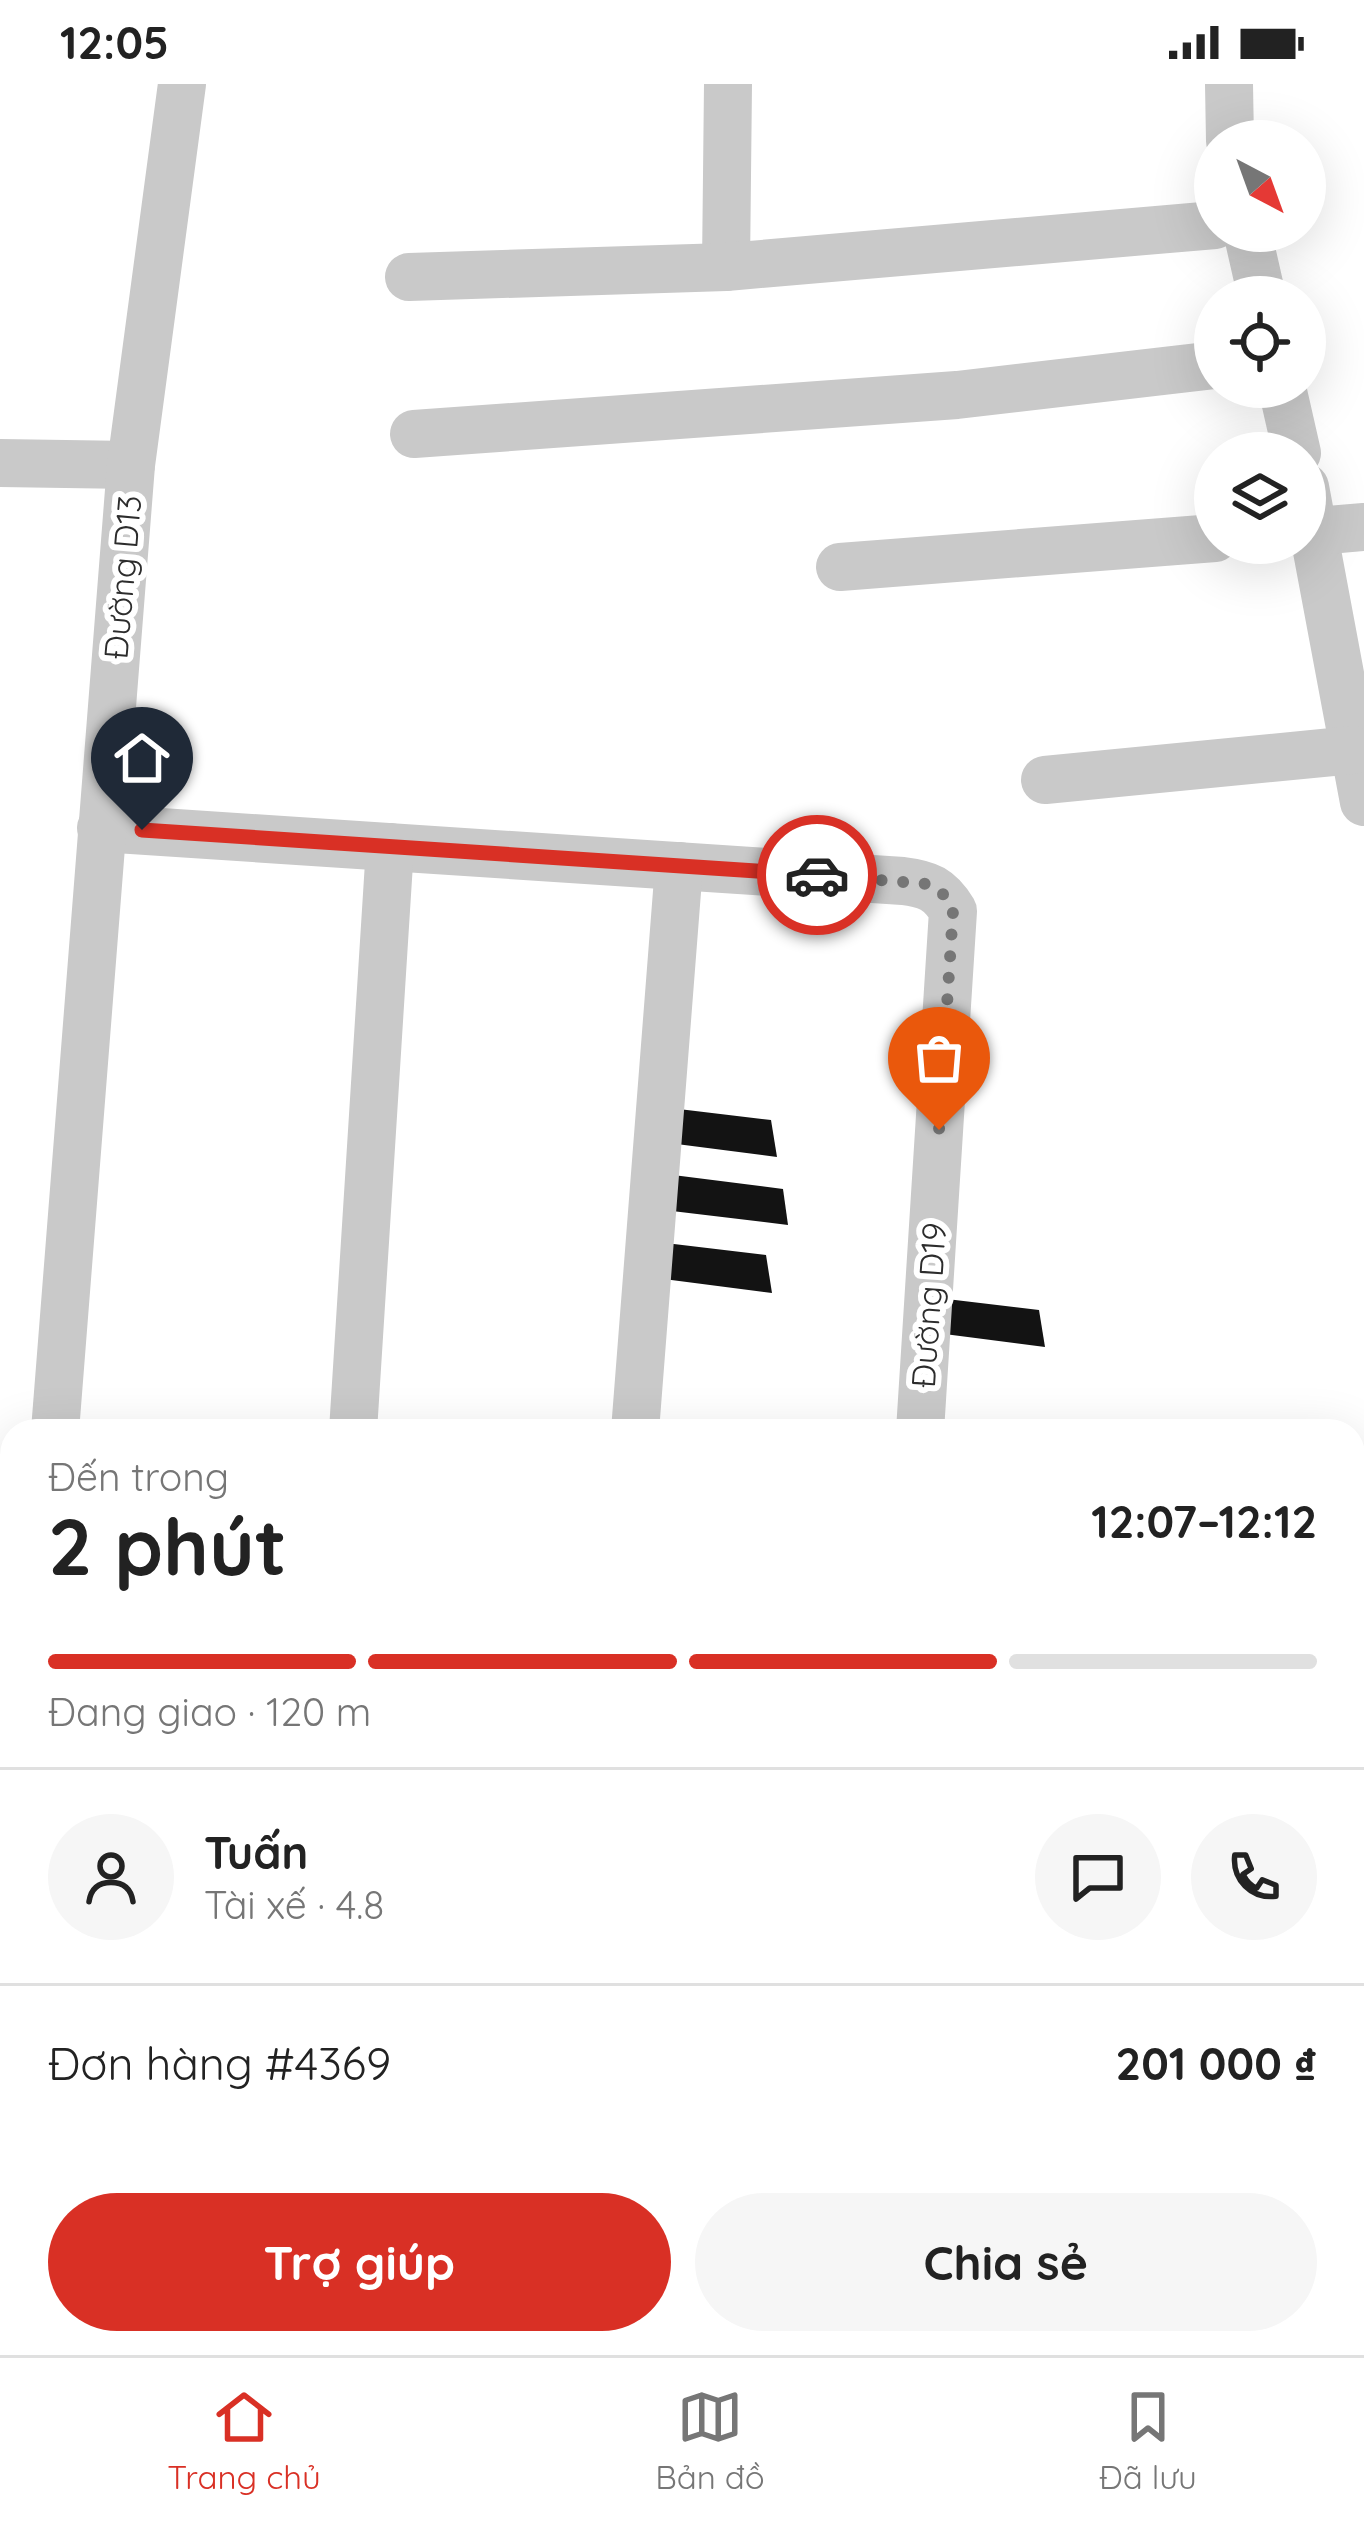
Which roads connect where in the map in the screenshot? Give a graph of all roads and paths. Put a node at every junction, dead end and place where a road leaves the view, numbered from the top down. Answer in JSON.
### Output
{"nodes":[{"id":1,"x":182,"y":84,"type":"edge"},
{"id":2,"x":728,"y":84,"type":"edge"},
{"id":3,"x":1229,"y":84,"type":"edge"},
{"id":4,"x":1230,"y":120,"type":"edge"},
{"id":5,"x":1194,"y":227,"type":"edge"},
{"id":6,"x":726,"y":267,"type":"junction"},
{"id":7,"x":410,"y":278,"type":"dead end"},
{"id":8,"x":1194,"y":367,"type":"edge"},
{"id":9,"x":414,"y":434,"type":"dead end"},
{"id":10,"x":0,"y":463,"type":"edge"},
{"id":11,"x":131,"y":465,"type":"junction"},
{"id":12,"x":1326,"y":520,"type":"edge"},
{"id":13,"x":1364,"y":527,"type":"edge"},
{"id":14,"x":1194,"y":540,"type":"edge"},
{"id":15,"x":1317,"y":564,"type":"edge"},
{"id":16,"x":840,"y":567,"type":"dead end"},
{"id":17,"x":1353,"y":750,"type":"junction"},
{"id":18,"x":1045,"y":780,"type":"dead end"},
{"id":19,"x":1364,"y":802,"type":"edge"},
{"id":20,"x":100,"y":827,"type":"junction"},
{"id":21,"x":390,"y":847,"type":"junction"},
{"id":22,"x":679,"y":866,"type":"junction"},
{"id":23,"x":56,"y":1419,"type":"edge"},
{"id":24,"x":354,"y":1419,"type":"edge"},
{"id":25,"x":636,"y":1419,"type":"edge"},
{"id":26,"x":921,"y":1419,"type":"edge"}],
"edges":[{"from":1,"to":11,"type":"street","name":"Đường D13"},
{"from":2,"to":6,"type":"street"},
{"from":3,"to":4,"type":"street"},
{"from":5,"to":6,"type":"street"},
{"from":6,"to":7,"type":"street"},
{"from":8,"to":9,"type":"street"},
{"from":10,"to":11,"type":"street"},
{"from":11,"to":20,"type":"street","name":"Đường D13"},
{"from":12,"to":13,"type":"street"},
{"from":14,"to":16,"type":"street"},
{"from":15,"to":17,"type":"street"},
{"from":17,"to":18,"type":"street"},
{"from":17,"to":19,"type":"street"},
{"from":20,"to":21,"type":"street"},
{"from":20,"to":23,"type":"street","name":"Đường D13"},
{"from":21,"to":22,"type":"street"},
{"from":21,"to":24,"type":"street"},
{"from":22,"to":25,"type":"street"},
{"from":22,"to":26,"type":"street","name":"Đường D19"}]}
